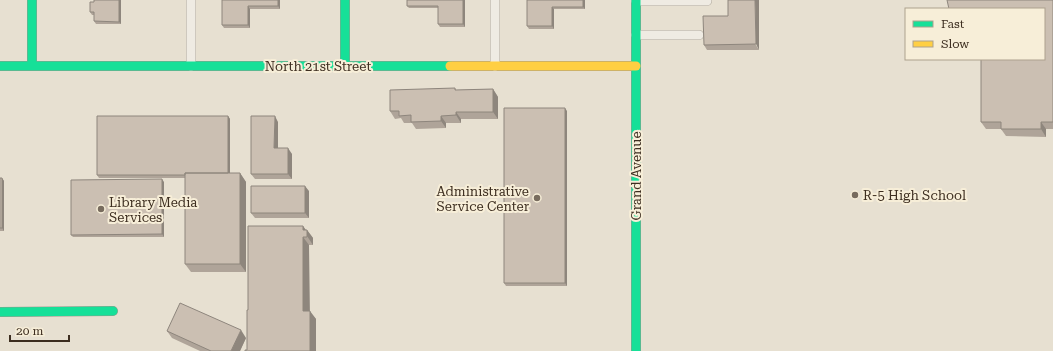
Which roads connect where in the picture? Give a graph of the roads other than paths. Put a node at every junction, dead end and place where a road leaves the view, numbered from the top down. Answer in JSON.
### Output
{"nodes":[{"id":1,"x":32,"y":0,"type":"edge"},
{"id":2,"x":191,"y":0,"type":"edge"},
{"id":3,"x":345,"y":0,"type":"edge"},
{"id":4,"x":495,"y":0,"type":"edge"},
{"id":5,"x":636,"y":0,"type":"edge"},
{"id":6,"x":707,"y":1,"type":"dead end"},
{"id":7,"x":636,"y":35,"type":"junction"},
{"id":8,"x":699,"y":35,"type":"dead end"},
{"id":9,"x":0,"y":66,"type":"edge"},
{"id":10,"x":32,"y":66,"type":"junction"},
{"id":11,"x":191,"y":66,"type":"junction"},
{"id":12,"x":345,"y":66,"type":"junction"},
{"id":13,"x":495,"y":66,"type":"junction"},
{"id":14,"x":636,"y":66,"type":"junction"},
{"id":15,"x":112,"y":311,"type":"dead end"},
{"id":16,"x":0,"y":312,"type":"edge"},
{"id":17,"x":636,"y":351,"type":"edge"}],
"edges":[{"from":1,"to":10,"type":"street"},
{"from":2,"to":11,"type":"lane"},
{"from":3,"to":12,"type":"street"},
{"from":4,"to":13,"type":"lane"},
{"from":5,"to":6,"type":"lane"},
{"from":5,"to":7,"type":"street","name":"Grand Avenue"},
{"from":7,"to":8,"type":"lane"},
{"from":7,"to":14,"type":"street","name":"Grand Avenue"},
{"from":9,"to":10,"type":"street","name":"North 21st Street"},
{"from":10,"to":11,"type":"street","name":"North 21st Street"},
{"from":11,"to":12,"type":"street","name":"North 21st Street"},
{"from":12,"to":13,"type":"street","name":"North 21st Street"},
{"from":13,"to":14,"type":"street","name":"North 21st Street"},
{"from":14,"to":17,"type":"street","name":"Grand Avenue"},
{"from":15,"to":16,"type":"street"}]}
